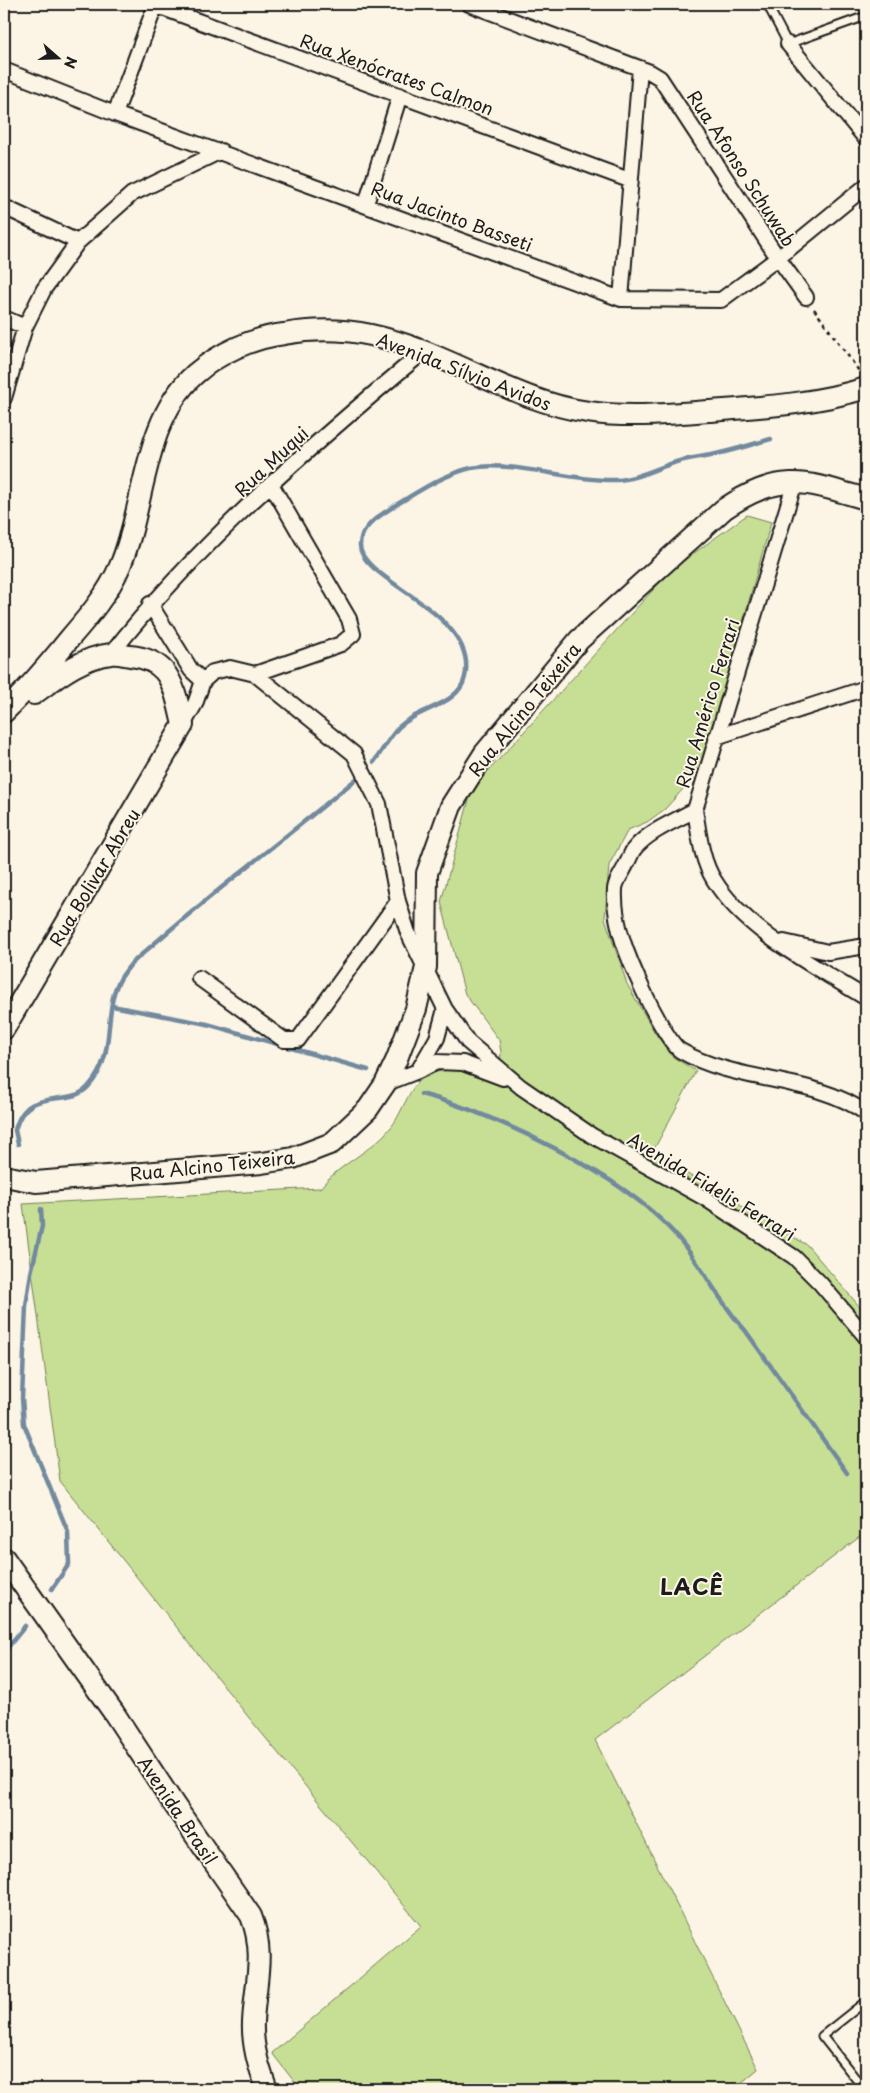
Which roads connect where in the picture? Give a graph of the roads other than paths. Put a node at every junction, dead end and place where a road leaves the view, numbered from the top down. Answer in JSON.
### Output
{"nodes":[{"id":1,"x":155,"y":4,"type":"edge"},
{"id":2,"x":469,"y":4,"type":"edge"},
{"id":3,"x":767,"y":4,"type":"edge"},
{"id":4,"x":866,"y":16,"type":"edge"},
{"id":5,"x":788,"y":44,"type":"junction"},
{"id":6,"x":640,"y":68,"type":"junction"},
{"id":7,"x":4,"y":70,"type":"edge"},
{"id":8,"x":400,"y":95,"type":"junction"},
{"id":9,"x":115,"y":114,"type":"junction"},
{"id":10,"x":866,"y":139,"type":"edge"},
{"id":11,"x":221,"y":151,"type":"junction"},
{"id":12,"x":629,"y":180,"type":"junction"},
{"id":13,"x":866,"y":186,"type":"edge"},
{"id":14,"x":366,"y":204,"type":"junction"},
{"id":15,"x":4,"y":207,"type":"edge"},
{"id":16,"x":78,"y":242,"type":"junction"},
{"id":17,"x":778,"y":258,"type":"junction"},
{"id":18,"x":806,"y":298,"type":"road end"},
{"id":19,"x":621,"y":299,"type":"junction"},
{"id":20,"x":4,"y":318,"type":"edge"},
{"id":21,"x":25,"y":327,"type":"junction"},
{"id":22,"x":423,"y":352,"type":"junction"},
{"id":23,"x":864,"y":381,"type":"edge"},
{"id":24,"x":4,"y":398,"type":"edge"},
{"id":25,"x":795,"y":482,"type":"junction"},
{"id":26,"x":271,"y":484,"type":"junction"},
{"id":27,"x":866,"y":499,"type":"edge"},
{"id":28,"x":150,"y":604,"type":"junction"},
{"id":29,"x":111,"y":654,"type":"junction"},
{"id":30,"x":191,"y":670,"type":"junction"},
{"id":31,"x":164,"y":672,"type":"junction"},
{"id":32,"x":255,"y":674,"type":"junction"},
{"id":33,"x":203,"y":681,"type":"junction"},
{"id":34,"x":866,"y":688,"type":"edge"},
{"id":35,"x":4,"y":712,"type":"edge"},
{"id":36,"x":4,"y":716,"type":"edge"},
{"id":37,"x":183,"y":725,"type":"junction"},
{"id":38,"x":716,"y":737,"type":"junction"},
{"id":39,"x":695,"y":810,"type":"junction"},
{"id":40,"x":398,"y":901,"type":"junction"},
{"id":41,"x":776,"y":940,"type":"junction"},
{"id":42,"x":866,"y":946,"type":"edge"},
{"id":43,"x":426,"y":967,"type":"junction"},
{"id":44,"x":199,"y":978,"type":"dead end"},
{"id":45,"x":866,"y":998,"type":"edge"},
{"id":46,"x":445,"y":1009,"type":"junction"},
{"id":47,"x":4,"y":1029,"type":"edge"},
{"id":48,"x":418,"y":1071,"type":"junction"},
{"id":49,"x":385,"y":1084,"type":"junction"},
{"id":50,"x":520,"y":1087,"type":"junction"},
{"id":51,"x":866,"y":1113,"type":"edge"},
{"id":52,"x":4,"y":1176,"type":"edge"},
{"id":53,"x":866,"y":1337,"type":"edge"},
{"id":54,"x":4,"y":1558,"type":"edge"},
{"id":55,"x":866,"y":2000,"type":"edge"},
{"id":56,"x":267,"y":2089,"type":"edge"},
{"id":57,"x":864,"y":2089,"type":"edge"}],
"edges":[{"from":1,"to":8,"type":"street","name":"Rua Xenócrates Calmon"},
{"from":1,"to":9,"type":"street"},
{"from":2,"to":6,"type":"street","name":"Rua Afonso Schuwab"},
{"from":3,"to":5,"type":"lane"},
{"from":4,"to":5,"type":"lane"},
{"from":5,"to":10,"type":"street"},
{"from":6,"to":12,"type":"street"},
{"from":6,"to":17,"type":"street","name":"Rua Afonso Schuwab"},
{"from":7,"to":9,"type":"street","name":"Rua Jacinto Basseti"},
{"from":8,"to":12,"type":"street","name":"Rua Xenócrates Calmon"},
{"from":8,"to":14,"type":"street"},
{"from":9,"to":11,"type":"street","name":"Rua Jacinto Basseti"},
{"from":11,"to":14,"type":"street","name":"Rua Jacinto Basseti"},
{"from":11,"to":16,"type":"street"},
{"from":12,"to":19,"type":"street"},
{"from":13,"to":17,"type":"street","name":"Rua Jacinto Basseti"},
{"from":14,"to":19,"type":"street","name":"Rua Jacinto Basseti"},
{"from":15,"to":16,"type":"street"},
{"from":16,"to":21,"type":"street"},
{"from":17,"to":18,"type":"street","name":"Rua Afonso Schuwab"},
{"from":17,"to":19,"type":"street","name":"Rua Jacinto Basseti"},
{"from":20,"to":21,"type":"street"},
{"from":21,"to":24,"type":"street"},
{"from":22,"to":23,"type":"main road","name":"Avenida Sílvio Avidos"},
{"from":22,"to":26,"type":"street","name":"Rua Muqui"},
{"from":22,"to":35,"type":"main road","name":"Avenida Sílvio Avidos"},
{"from":25,"to":27,"type":"main road","name":"Rua Alcino Teixeira"},
{"from":25,"to":38,"type":"street","name":"Rua Américo Ferrari"},
{"from":25,"to":43,"type":"main road","name":"Rua Alcino Teixeira"},
{"from":26,"to":28,"type":"street","name":"Rua Muqui"},
{"from":26,"to":32,"type":"street"},
{"from":28,"to":29,"type":"street","name":"Rua Muqui"},
{"from":28,"to":30,"type":"street"},
{"from":29,"to":31,"type":"main road"},
{"from":29,"to":36,"type":"main road"},
{"from":30,"to":31,"type":"street"},
{"from":30,"to":33,"type":"street"},
{"from":31,"to":37,"type":"main road"},
{"from":32,"to":33,"type":"street"},
{"from":32,"to":40,"type":"street","name":"Avenida Fidelis Ferrari"},
{"from":33,"to":37,"type":"street"},
{"from":34,"to":38,"type":"street"},
{"from":37,"to":47,"type":"main road","name":"Rua Bolivar Abreu"},
{"from":38,"to":39,"type":"street","name":"Rua Américo Ferrari"},
{"from":39,"to":41,"type":"street"},
{"from":39,"to":51,"type":"street","name":"Rua Américo Ferrari"},
{"from":40,"to":43,"type":"street","name":"Avenida Fidelis Ferrari"},
{"from":40,"to":44,"type":"street"},
{"from":41,"to":42,"type":"street"},
{"from":41,"to":45,"type":"street"},
{"from":43,"to":46,"type":"street","name":"Avenida Fidelis Ferrari"},
{"from":43,"to":49,"type":"main road","name":"Rua Alcino Teixeira"},
{"from":46,"to":48,"type":"street"},
{"from":46,"to":50,"type":"street","name":"Avenida Fidelis Ferrari"},
{"from":48,"to":49,"type":"street","name":"Avenida Fidelis Ferrari"},
{"from":48,"to":50,"type":"street","name":"Avenida Fidelis Ferrari"},
{"from":49,"to":52,"type":"main road","name":"Rua Alcino Teixeira"},
{"from":50,"to":53,"type":"street","name":"Avenida Fidelis Ferrari"},
{"from":54,"to":56,"type":"main road","name":"Avenida Brasil"},
{"from":55,"to":57,"type":"lane"}]}
